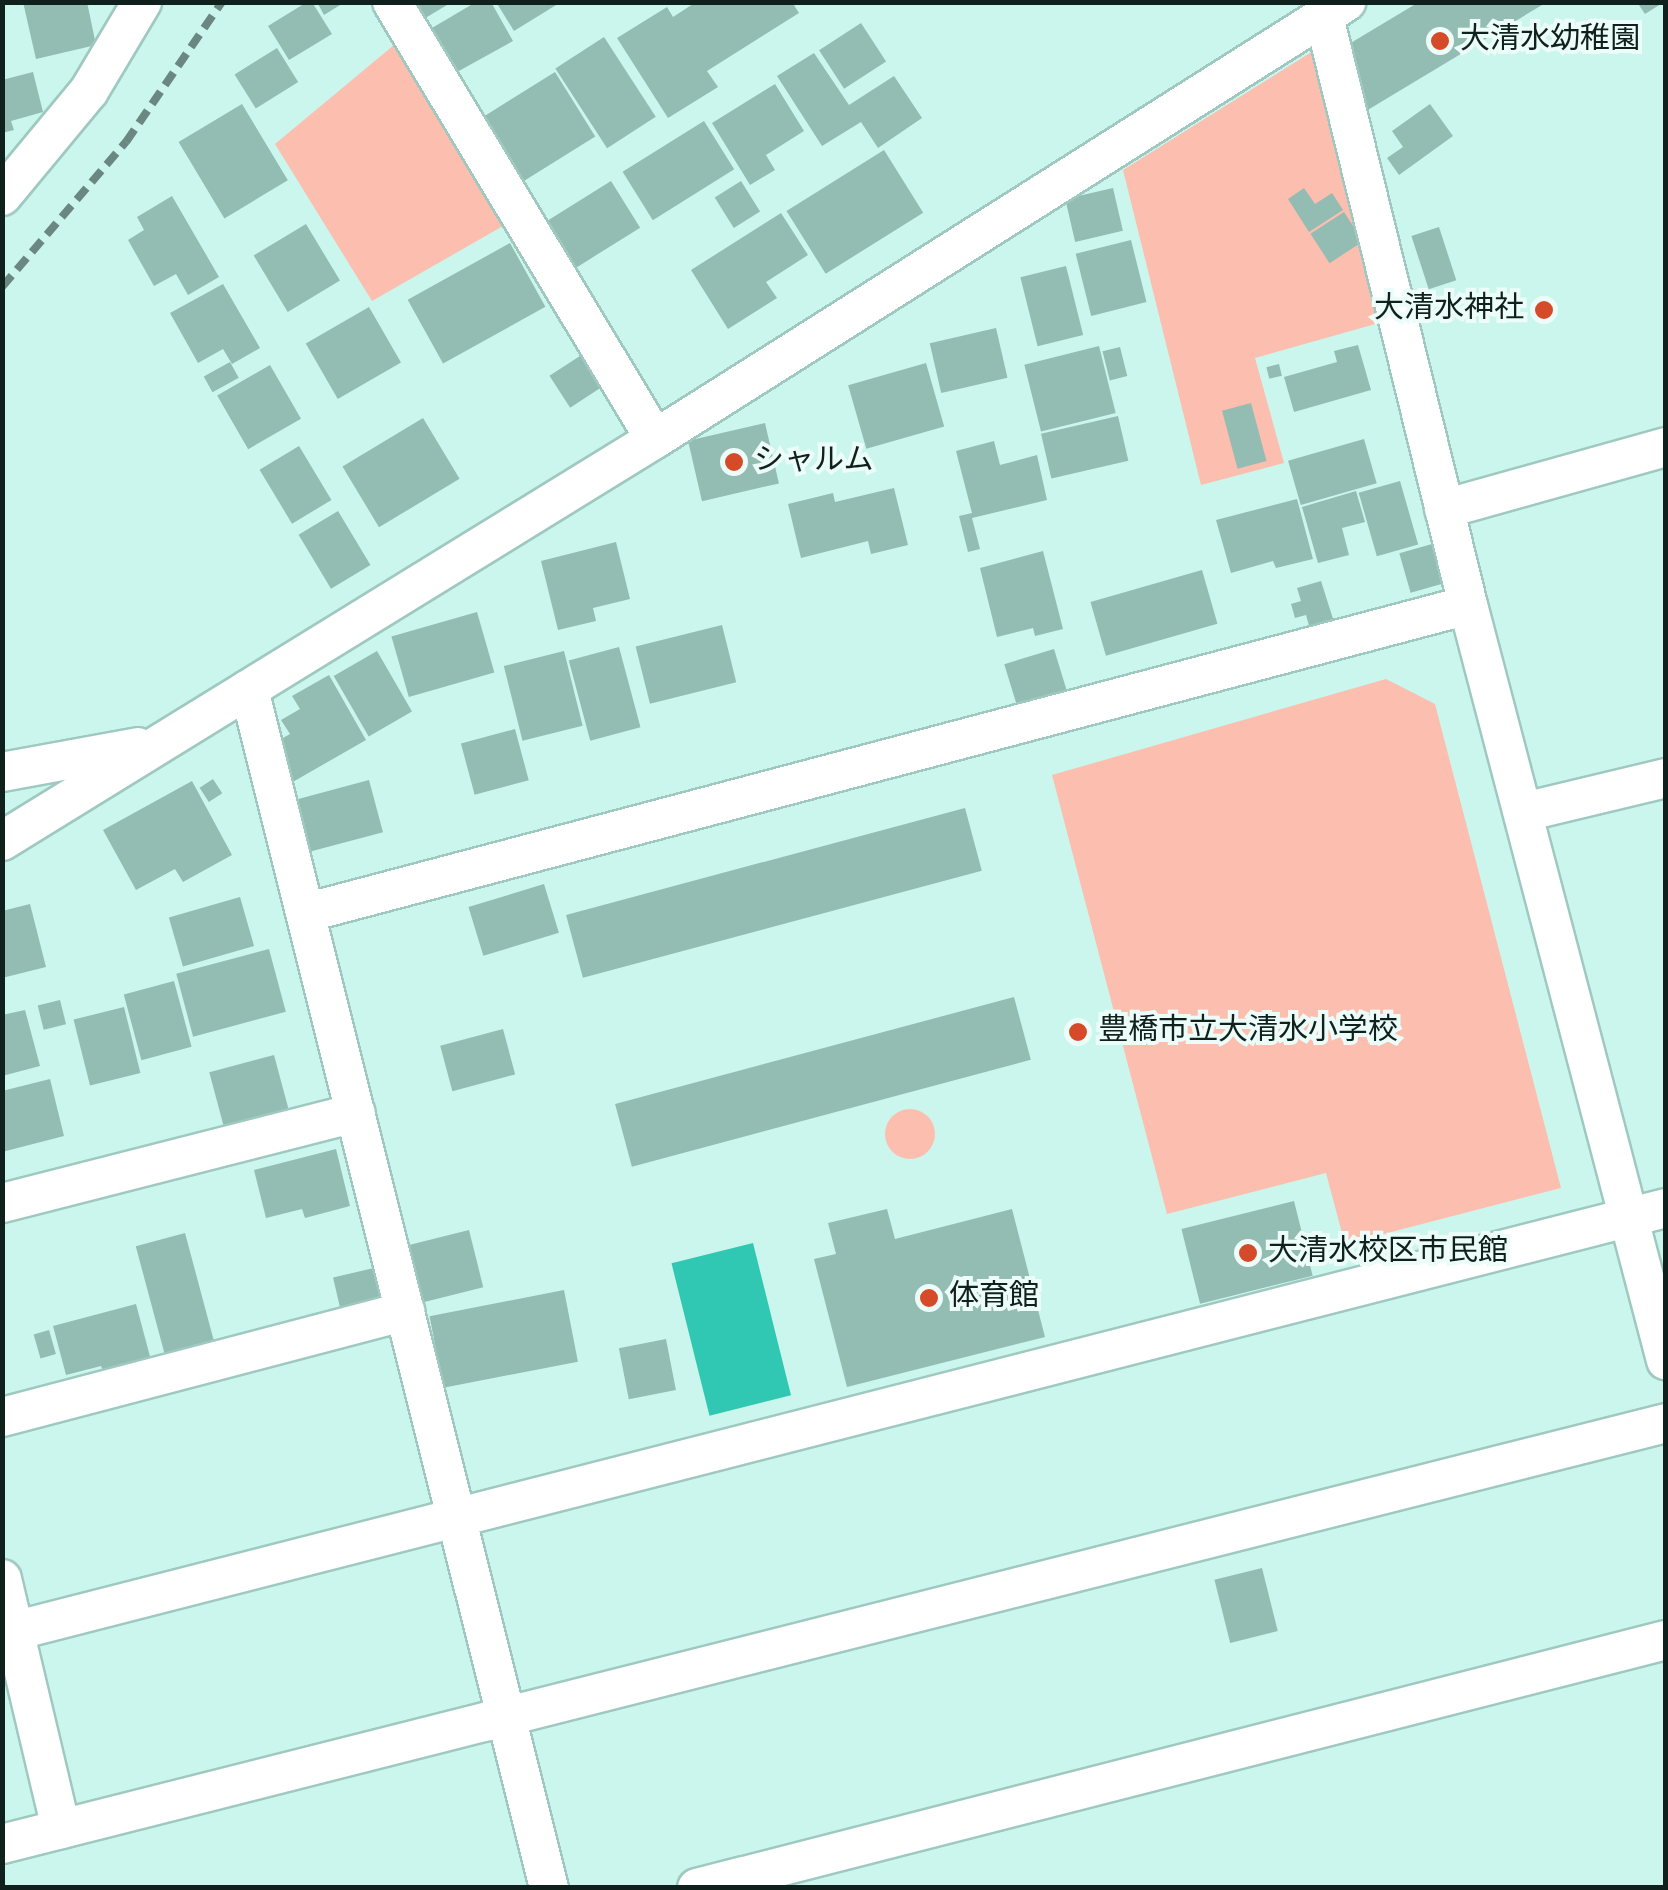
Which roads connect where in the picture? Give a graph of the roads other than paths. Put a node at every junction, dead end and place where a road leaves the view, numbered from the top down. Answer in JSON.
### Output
{"nodes":[{"id":1,"x":142,"y":2,"type":"edge"},
{"id":2,"x":392,"y":2,"type":"edge"},
{"id":3,"x":1335,"y":10,"type":"edge"},
{"id":4,"x":2,"y":196,"type":"edge"},
{"id":5,"x":654,"y":439,"type":"junction"},
{"id":6,"x":1666,"y":447,"type":"edge"},
{"id":7,"x":1444,"y":509,"type":"junction"},
{"id":8,"x":1468,"y":605,"type":"junction"},
{"id":9,"x":249,"y":688,"type":"junction"},
{"id":10,"x":157,"y":744,"type":"junction"},
{"id":11,"x":2,"y":772,"type":"edge"},
{"id":12,"x":1666,"y":778,"type":"edge"},
{"id":13,"x":1524,"y":812,"type":"junction"},
{"id":14,"x":2,"y":841,"type":"edge"},
{"id":15,"x":305,"y":913,"type":"junction"},
{"id":16,"x":356,"y":1113,"type":"junction"},
{"id":17,"x":2,"y":1202,"type":"edge"},
{"id":18,"x":1666,"y":1208,"type":"edge"},
{"id":19,"x":1627,"y":1217,"type":"junction"},
{"id":20,"x":404,"y":1311,"type":"junction"},
{"id":21,"x":1666,"y":1360,"type":"edge"},
{"id":22,"x":2,"y":1417,"type":"edge"},
{"id":23,"x":1666,"y":1423,"type":"edge"},
{"id":24,"x":456,"y":1515,"type":"junction"},
{"id":25,"x":2,"y":1579,"type":"edge"},
{"id":26,"x":8,"y":1632,"type":"edge"},
{"id":27,"x":1666,"y":1640,"type":"edge"},
{"id":28,"x":504,"y":1717,"type":"junction"},
{"id":29,"x":61,"y":1829,"type":"junction"},
{"id":30,"x":2,"y":1844,"type":"edge"},
{"id":31,"x":549,"y":1888,"type":"edge"},
{"id":32,"x":697,"y":1888,"type":"edge"}],
"edges":[{"from":1,"to":4,"type":"street"},
{"from":2,"to":5,"type":"street"},
{"from":3,"to":5,"type":"street"},
{"from":3,"to":7,"type":"street"},
{"from":5,"to":9,"type":"street"},
{"from":6,"to":7,"type":"street"},
{"from":7,"to":8,"type":"street"},
{"from":8,"to":13,"type":"street"},
{"from":8,"to":15,"type":"street"},
{"from":9,"to":10,"type":"street"},
{"from":9,"to":15,"type":"street"},
{"from":10,"to":11,"type":"street"},
{"from":10,"to":14,"type":"street"},
{"from":12,"to":13,"type":"street"},
{"from":13,"to":19,"type":"street"},
{"from":15,"to":16,"type":"street"},
{"from":16,"to":17,"type":"street"},
{"from":16,"to":20,"type":"street"},
{"from":18,"to":19,"type":"street"},
{"from":19,"to":21,"type":"street"},
{"from":19,"to":24,"type":"street"},
{"from":20,"to":22,"type":"street"},
{"from":20,"to":24,"type":"street"},
{"from":23,"to":28,"type":"street"},
{"from":24,"to":26,"type":"street"},
{"from":24,"to":28,"type":"street"},
{"from":25,"to":26,"type":"street"},
{"from":26,"to":29,"type":"street"},
{"from":27,"to":32,"type":"street"},
{"from":28,"to":29,"type":"street"},
{"from":28,"to":31,"type":"street"},
{"from":29,"to":30,"type":"street"}]}
